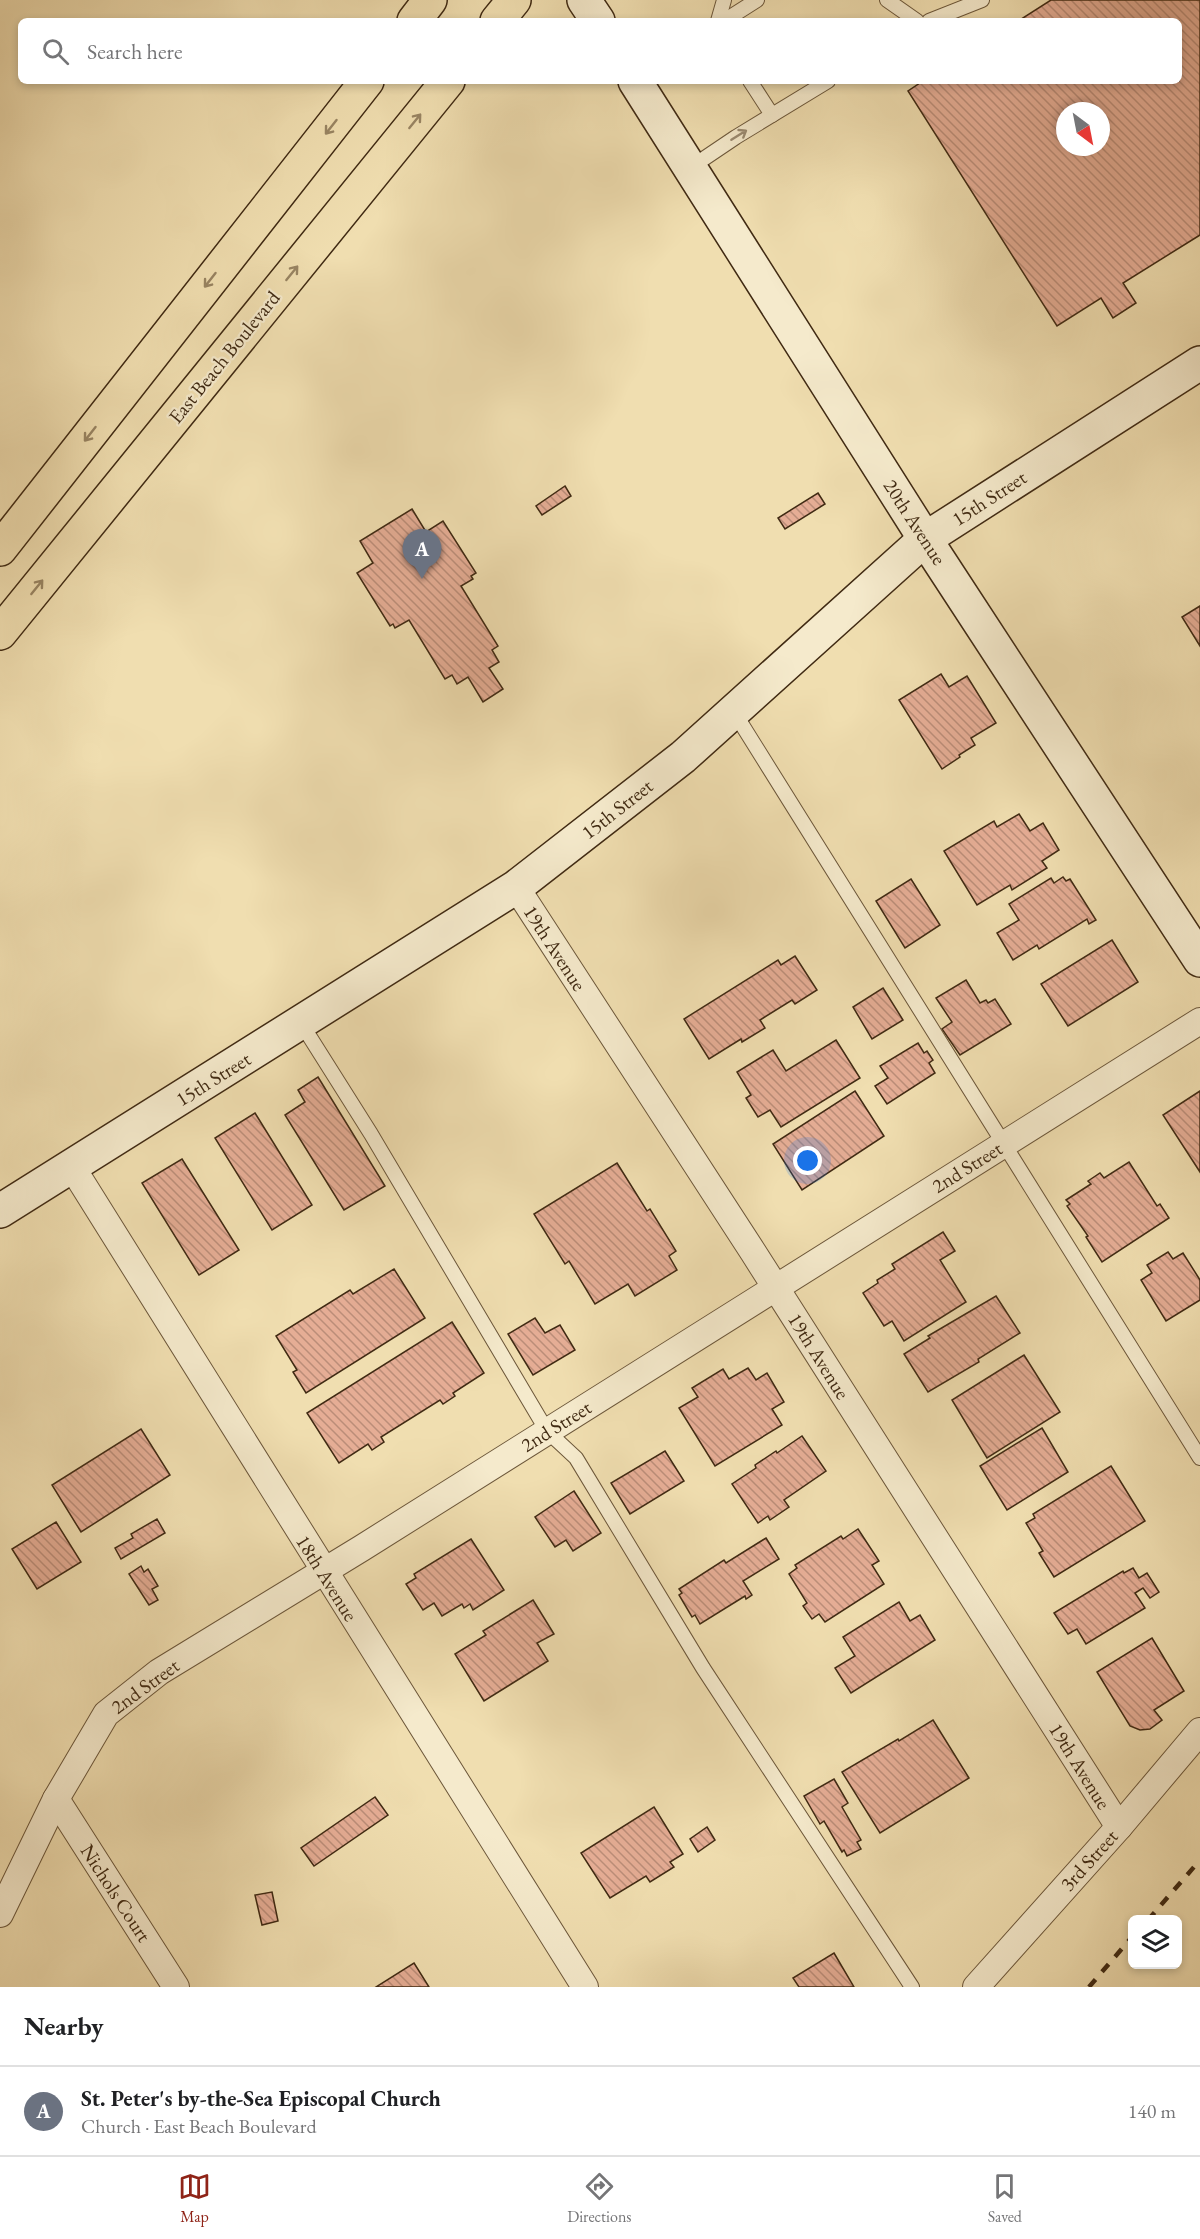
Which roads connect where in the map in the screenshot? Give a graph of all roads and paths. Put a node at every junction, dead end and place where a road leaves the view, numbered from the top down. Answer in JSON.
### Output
{"nodes":[{"id":1,"x":430,"y":0,"type":"edge"},
{"id":2,"x":514,"y":0,"type":"edge"},
{"id":3,"x":584,"y":0,"type":"edge"},
{"id":4,"x":724,"y":0,"type":"edge"},
{"id":5,"x":757,"y":0,"type":"edge"},
{"id":6,"x":887,"y":0,"type":"edge"},
{"id":7,"x":982,"y":0,"type":"edge"},
{"id":8,"x":901,"y":4,"type":"edge"},
{"id":9,"x":416,"y":18,"type":"edge"},
{"id":10,"x":499,"y":18,"type":"edge"},
{"id":11,"x":596,"y":18,"type":"edge"},
{"id":12,"x":719,"y":18,"type":"edge"},
{"id":13,"x":729,"y":18,"type":"edge"},
{"id":14,"x":914,"y":18,"type":"edge"},
{"id":15,"x":937,"y":18,"type":"edge"},
{"id":16,"x":365,"y":84,"type":"edge"},
{"id":17,"x":446,"y":84,"type":"edge"},
{"id":18,"x":637,"y":84,"type":"edge"},
{"id":19,"x":752,"y":84,"type":"edge"},
{"id":20,"x":823,"y":84,"type":"edge"},
{"id":21,"x":772,"y":116,"type":"junction"},
{"id":22,"x":690,"y":168,"type":"junction"},
{"id":23,"x":1200,"y":363,"type":"edge"},
{"id":24,"x":925,"y":539,"type":"junction"},
{"id":25,"x":0,"y":549,"type":"edge"},
{"id":26,"x":0,"y":633,"type":"edge"},
{"id":27,"x":734,"y":712,"type":"junction"},
{"id":28,"x":516,"y":887,"type":"junction"},
{"id":29,"x":1200,"y":960,"type":"edge"},
{"id":30,"x":1200,"y":1021,"type":"edge"},
{"id":31,"x":301,"y":1023,"type":"junction"},
{"id":32,"x":1003,"y":1145,"type":"junction"},
{"id":33,"x":72,"y":1167,"type":"junction"},
{"id":34,"x":0,"y":1211,"type":"edge"},
{"id":35,"x":775,"y":1287,"type":"junction"},
{"id":36,"x":547,"y":1431,"type":"junction"},
{"id":37,"x":1200,"y":1458,"type":"edge"},
{"id":38,"x":324,"y":1572,"type":"junction"},
{"id":39,"x":1200,"y":1731,"type":"edge"},
{"id":40,"x":56,"y":1799,"type":"junction"},
{"id":41,"x":1119,"y":1827,"type":"junction"},
{"id":42,"x":0,"y":1914,"type":"edge"},
{"id":43,"x":176,"y":1987,"type":"edge"},
{"id":44,"x":585,"y":1987,"type":"edge"},
{"id":45,"x":912,"y":1987,"type":"edge"},
{"id":46,"x":976,"y":1987,"type":"edge"}],
"edges":[{"from":1,"to":9,"type":"main road"},
{"from":2,"to":10,"type":"main road"},
{"from":3,"to":11,"type":"street"},
{"from":4,"to":12,"type":"lane"},
{"from":5,"to":13,"type":"lane"},
{"from":6,"to":8,"type":"lane"},
{"from":7,"to":15,"type":"lane"},
{"from":8,"to":14,"type":"lane"},
{"from":16,"to":25,"type":"main road","one_way":true},
{"from":26,"to":17,"type":"main road","name":"East Beach Boulevard","one_way":true},
{"from":18,"to":22,"type":"street","name":"20th Avenue"},
{"from":19,"to":21,"type":"lane"},
{"from":20,"to":21,"type":"lane"},
{"from":22,"to":21,"type":"lane","one_way":true},
{"from":22,"to":24,"type":"street","name":"20th Avenue"},
{"from":23,"to":24,"type":"street","name":"15th Street"},
{"from":24,"to":27,"type":"street","name":"15th Street"},
{"from":24,"to":29,"type":"street","name":"20th Avenue"},
{"from":27,"to":28,"type":"street","name":"15th Street"},
{"from":27,"to":32,"type":"lane"},
{"from":28,"to":31,"type":"street","name":"15th Street"},
{"from":28,"to":35,"type":"street","name":"19th Avenue"},
{"from":30,"to":32,"type":"street","name":"2nd Street"},
{"from":31,"to":33,"type":"street","name":"15th Street"},
{"from":31,"to":36,"type":"lane"},
{"from":32,"to":35,"type":"street","name":"2nd Street"},
{"from":32,"to":37,"type":"lane"},
{"from":33,"to":34,"type":"street","name":"15th Street"},
{"from":33,"to":38,"type":"street","name":"18th Avenue"},
{"from":35,"to":36,"type":"street","name":"2nd Street"},
{"from":35,"to":41,"type":"street","name":"19th Avenue"},
{"from":36,"to":38,"type":"street","name":"2nd Street"},
{"from":36,"to":45,"type":"lane"},
{"from":38,"to":40,"type":"street","name":"2nd Street"},
{"from":38,"to":44,"type":"street","name":"18th Avenue"},
{"from":39,"to":41,"type":"street","name":"3rd Street"},
{"from":40,"to":42,"type":"street","name":"2nd Street"},
{"from":40,"to":43,"type":"street","name":"Nichols Court"},
{"from":41,"to":46,"type":"street","name":"3rd Street"}]}
